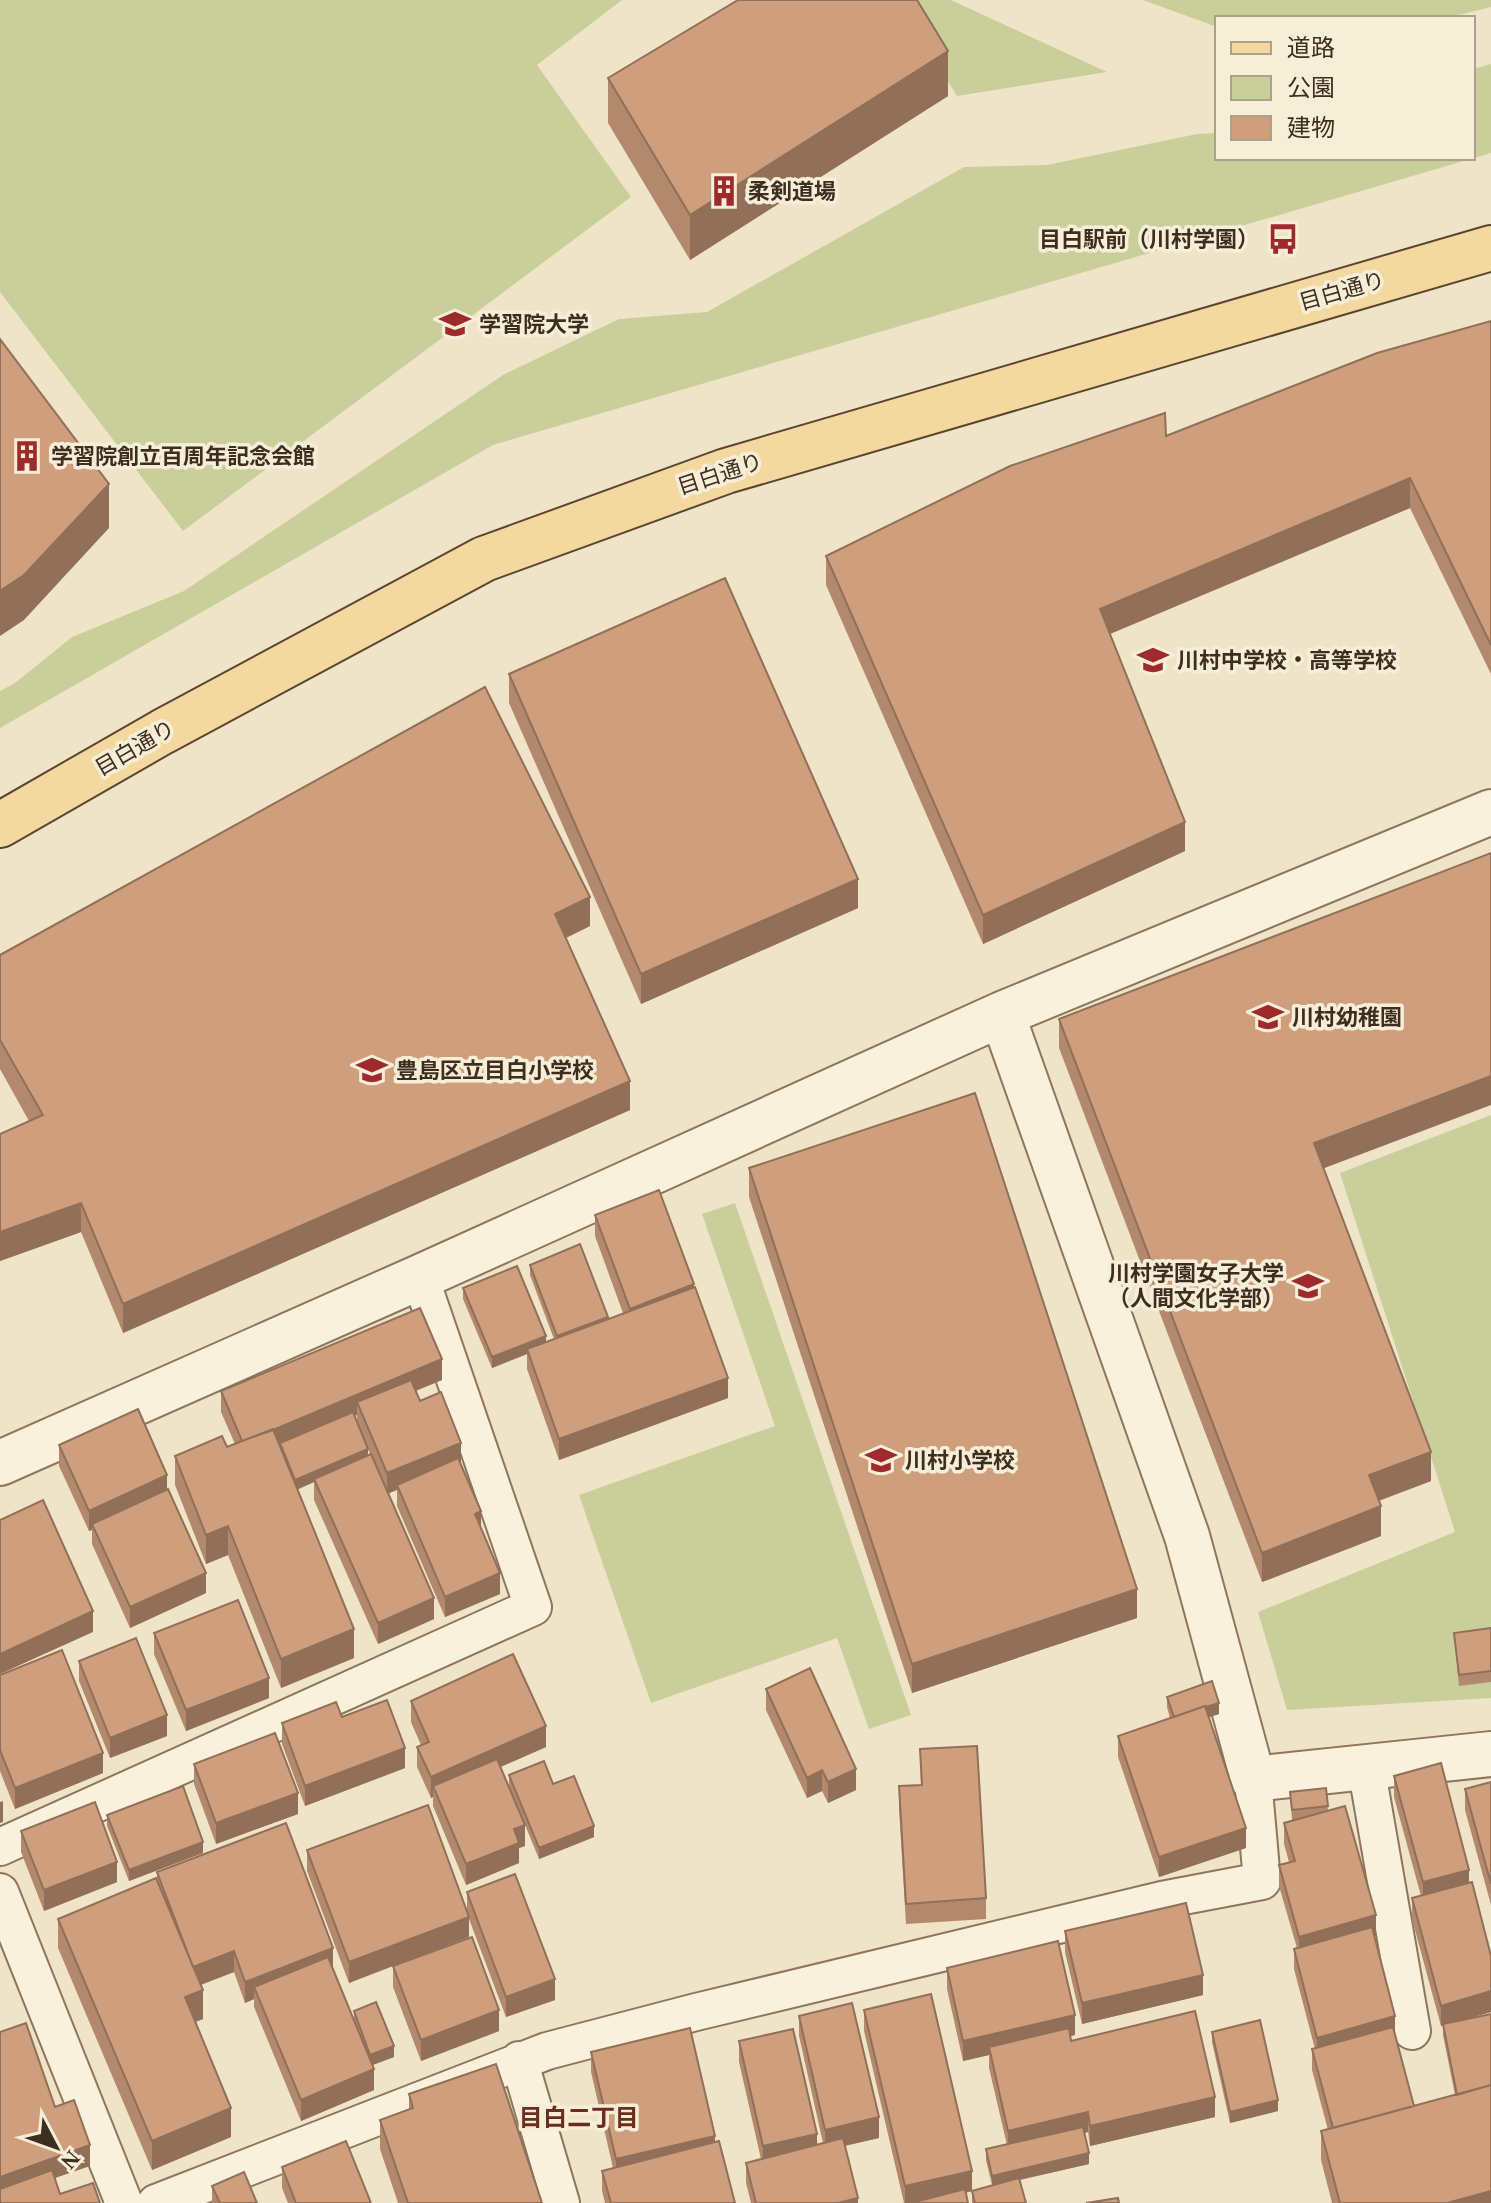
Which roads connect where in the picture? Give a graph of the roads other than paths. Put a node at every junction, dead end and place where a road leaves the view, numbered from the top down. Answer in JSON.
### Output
{"nodes":[{"id":1,"x":1491,"y":248,"type":"edge"},
{"id":2,"x":1491,"y":812,"type":"edge"},
{"id":3,"x":0,"y":825,"type":"edge"},
{"id":4,"x":1002,"y":1014,"type":"junction"},
{"id":5,"x":420,"y":1277,"type":"junction"},
{"id":6,"x":0,"y":1463,"type":"edge"},
{"id":7,"x":1491,"y":1754,"type":"edge"},
{"id":8,"x":1366,"y":1766,"type":"junction"},
{"id":9,"x":1253,"y":1779,"type":"junction"},
{"id":10,"x":0,"y":1847,"type":"edge"},
{"id":11,"x":0,"y":1892,"type":"edge"},
{"id":12,"x":1412,"y":2031,"type":"dead end"},
{"id":13,"x":519,"y":2060,"type":"junction"},
{"id":14,"x":124,"y":2203,"type":"edge"},
{"id":15,"x":156,"y":2203,"type":"edge"},
{"id":16,"x":561,"y":2203,"type":"edge"}],
"edges":[{"from":1,"to":3,"type":"main road","name":"目白通り"},
{"from":2,"to":4,"type":"street"},
{"from":4,"to":5,"type":"street"},
{"from":4,"to":9,"type":"street"},
{"from":5,"to":6,"type":"street"},
{"from":5,"to":10,"type":"lane"},
{"from":7,"to":8,"type":"street"},
{"from":8,"to":9,"type":"street"},
{"from":8,"to":12,"type":"lane"},
{"from":9,"to":13,"type":"lane"},
{"from":11,"to":14,"type":"lane"},
{"from":13,"to":15,"type":"lane"},
{"from":13,"to":16,"type":"lane"}]}
